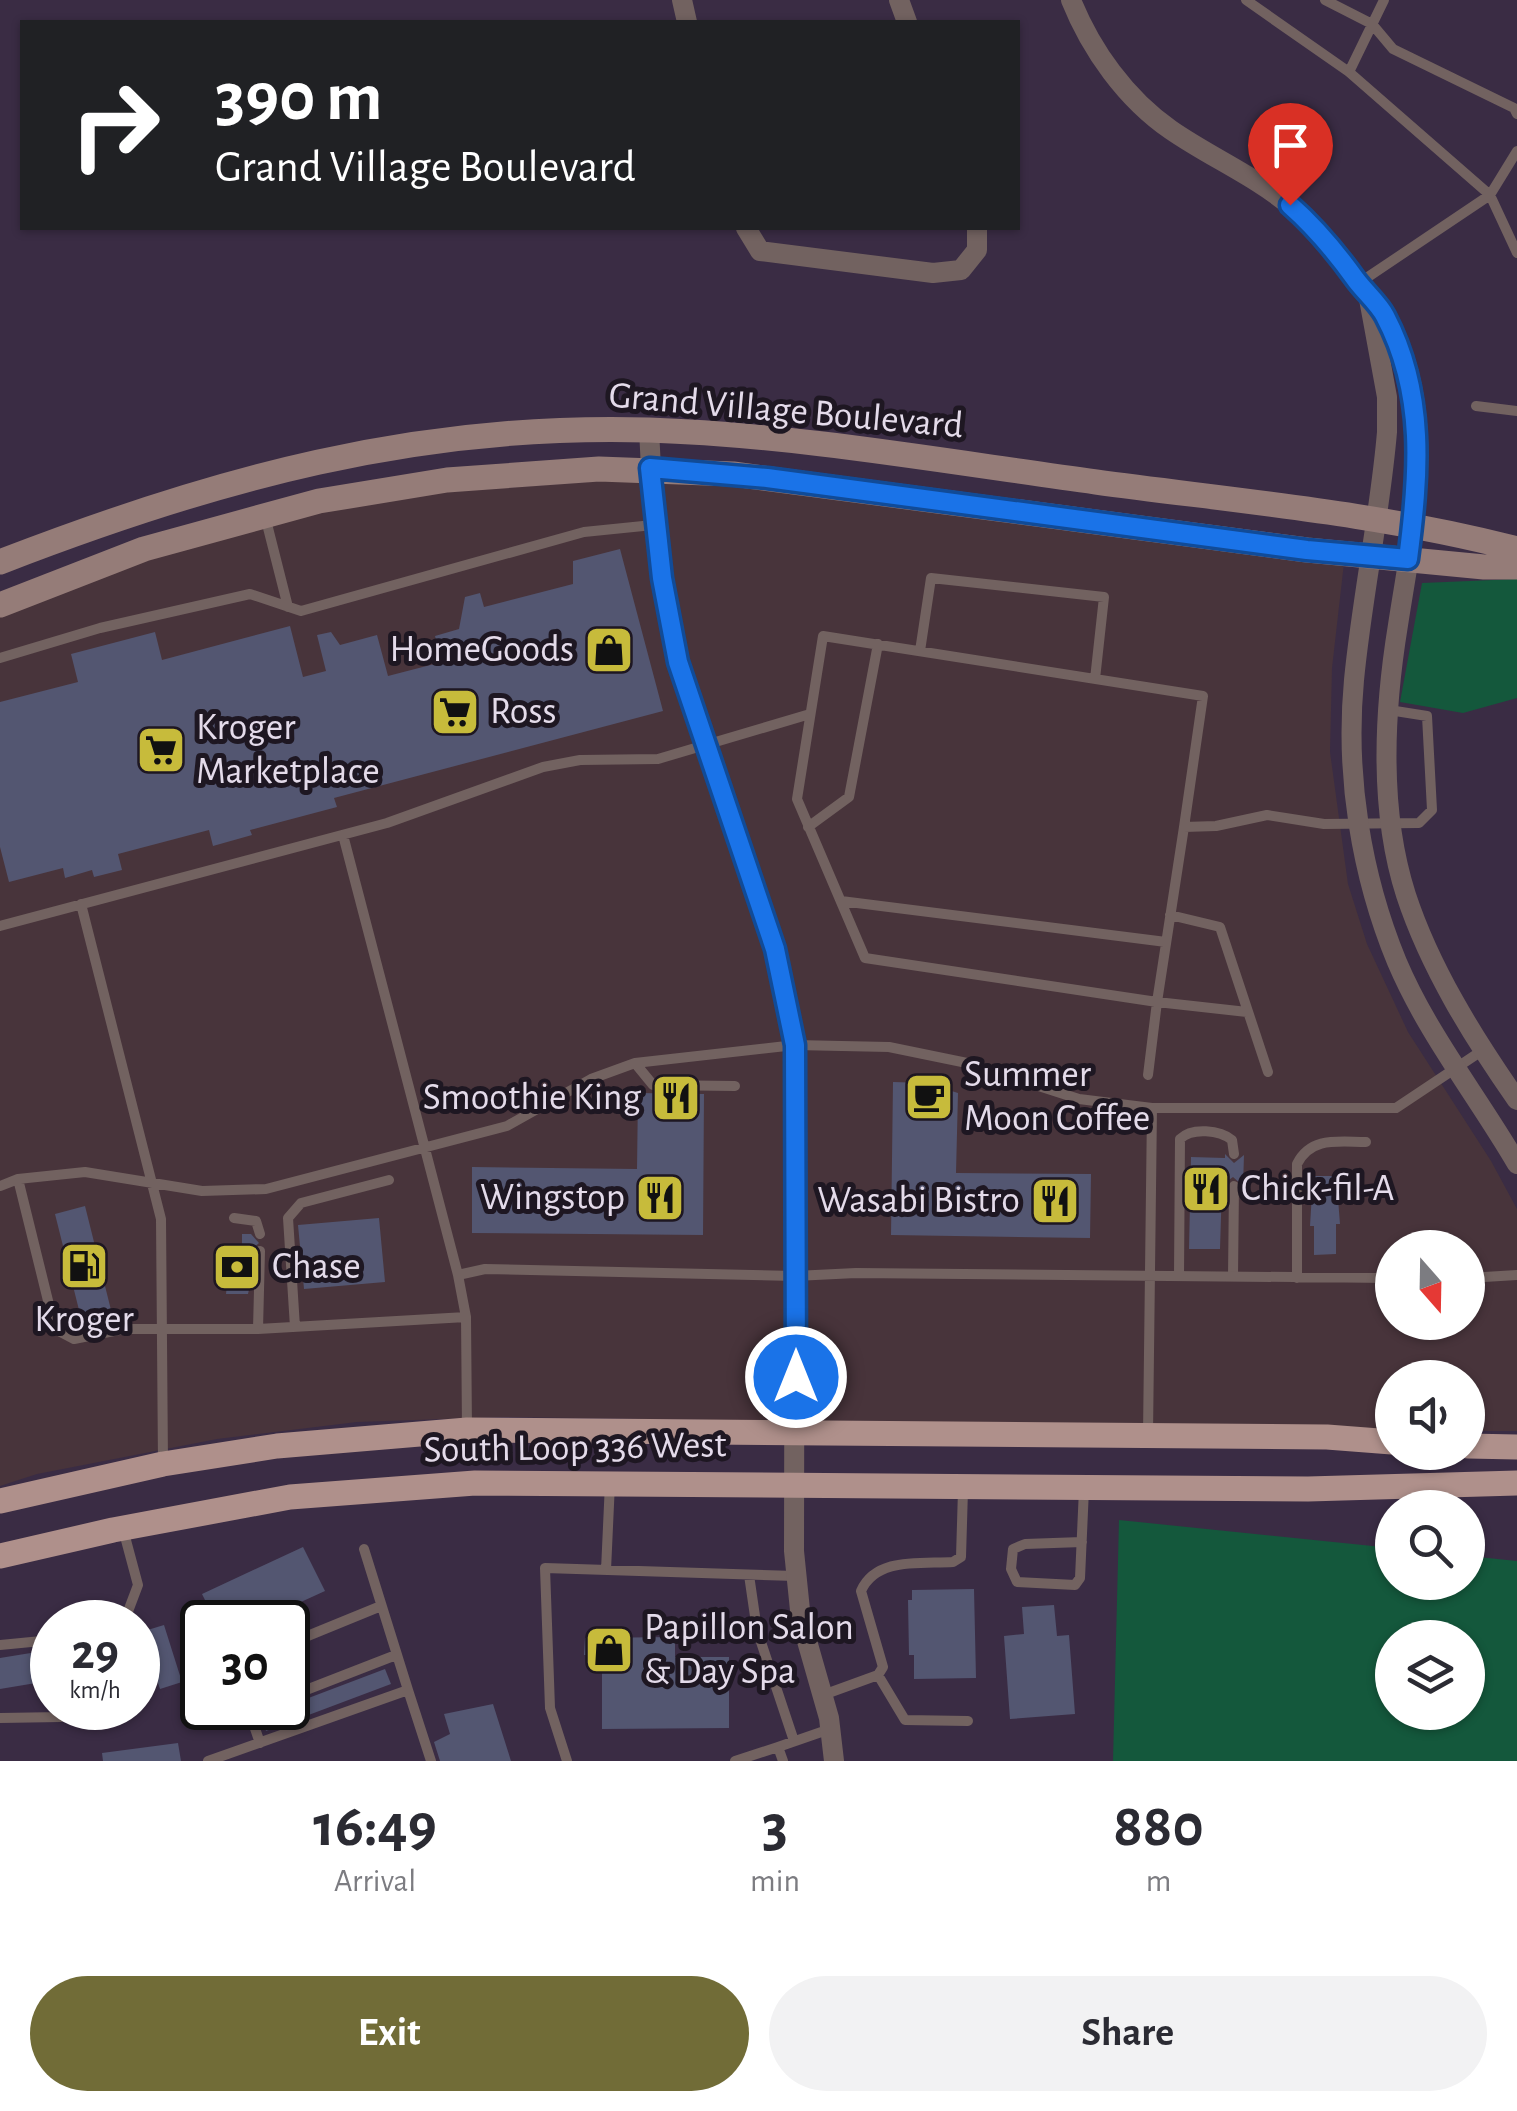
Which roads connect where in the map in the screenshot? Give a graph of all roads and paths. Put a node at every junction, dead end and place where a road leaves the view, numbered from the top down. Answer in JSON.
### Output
{"nodes":[{"id":1,"x":1071,"y":0,"type":"edge"},
{"id":2,"x":1246,"y":0,"type":"edge"},
{"id":3,"x":1324,"y":0,"type":"edge"},
{"id":4,"x":1384,"y":0,"type":"edge"},
{"id":5,"x":1372,"y":24,"type":"junction"},
{"id":6,"x":1349,"y":72,"type":"junction"},
{"id":7,"x":1517,"y":114,"type":"edge"},
{"id":8,"x":1517,"y":151,"type":"edge"},
{"id":9,"x":1490,"y":195,"type":"junction"},
{"id":10,"x":747,"y":230,"type":"edge"},
{"id":11,"x":977,"y":230,"type":"edge"},
{"id":12,"x":1517,"y":253,"type":"edge"},
{"id":13,"x":1364,"y":290,"type":"junction"},
{"id":14,"x":1476,"y":406,"type":"dead end"},
{"id":15,"x":1517,"y":411,"type":"edge"},
{"id":16,"x":650,"y":430,"type":"junction"},
{"id":17,"x":873,"y":452,"type":"junction"},
{"id":18,"x":650,"y":468,"type":"junction"},
{"id":19,"x":257,"y":475,"type":"junction"},
{"id":20,"x":1116,"y":485,"type":"junction"},
{"id":21,"x":867,"y":491,"type":"junction"},
{"id":22,"x":264,"y":513,"type":"junction"},
{"id":23,"x":1376,"y":520,"type":"junction"},
{"id":24,"x":1111,"y":523,"type":"junction"},
{"id":25,"x":654,"y":525,"type":"junction"},
{"id":26,"x":1412,"y":526,"type":"junction"},
{"id":27,"x":1517,"y":549,"type":"edge"},
{"id":28,"x":1371,"y":555,"type":"junction"},
{"id":29,"x":1408,"y":559,"type":"junction"},
{"id":30,"x":0,"y":562,"type":"edge"},
{"id":31,"x":1517,"y":567,"type":"edge"},
{"id":32,"x":0,"y":605,"type":"edge"},
{"id":33,"x":288,"y":607,"type":"junction"},
{"id":34,"x":878,"y":644,"type":"junction"},
{"id":35,"x":920,"y":651,"type":"junction"},
{"id":36,"x":0,"y":658,"type":"edge"},
{"id":37,"x":1096,"y":679,"type":"junction"},
{"id":38,"x":1388,"y":710,"type":"junction"},
{"id":39,"x":810,"y":714,"type":"junction"},
{"id":40,"x":703,"y":744,"type":"junction"},
{"id":41,"x":1359,"y":824,"type":"junction"},
{"id":42,"x":1392,"y":824,"type":"junction"},
{"id":43,"x":808,"y":827,"type":"junction"},
{"id":44,"x":1184,"y":827,"type":"junction"},
{"id":45,"x":343,"y":835,"type":"junction"},
{"id":46,"x":841,"y":901,"type":"junction"},
{"id":47,"x":81,"y":904,"type":"junction"},
{"id":48,"x":1170,"y":915,"type":"junction"},
{"id":49,"x":0,"y":926,"type":"edge"},
{"id":50,"x":1166,"y":942,"type":"junction"},
{"id":51,"x":1157,"y":1002,"type":"junction"},
{"id":52,"x":1248,"y":1012,"type":"junction"},
{"id":53,"x":795,"y":1045,"type":"junction"},
{"id":54,"x":1483,"y":1050,"type":"junction"},
{"id":55,"x":635,"y":1063,"type":"junction"},
{"id":56,"x":1456,"y":1068,"type":"junction"},
{"id":57,"x":1268,"y":1072,"type":"dead end"},
{"id":58,"x":1148,"y":1074,"type":"dead end"},
{"id":59,"x":736,"y":1086,"type":"dead end"},
{"id":60,"x":1517,"y":1100,"type":"edge"},
{"id":61,"x":1152,"y":1108,"type":"junction"},
{"id":62,"x":1366,"y":1142,"type":"dead end"},
{"id":63,"x":424,"y":1148,"type":"junction"},
{"id":64,"x":1234,"y":1154,"type":"dead end"},
{"id":65,"x":1517,"y":1164,"type":"edge"},
{"id":66,"x":18,"y":1179,"type":"junction"},
{"id":67,"x":389,"y":1180,"type":"dead end"},
{"id":68,"x":153,"y":1182,"type":"junction"},
{"id":69,"x":0,"y":1186,"type":"edge"},
{"id":70,"x":1234,"y":1186,"type":"dead end"},
{"id":71,"x":234,"y":1218,"type":"dead end"},
{"id":72,"x":260,"y":1234,"type":"dead end"},
{"id":73,"x":260,"y":1251,"type":"dead end"},
{"id":74,"x":458,"y":1274,"type":"junction"},
{"id":75,"x":1150,"y":1275,"type":"junction"},
{"id":76,"x":1517,"y":1275,"type":"edge"},
{"id":77,"x":795,"y":1276,"type":"junction"},
{"id":78,"x":1179,"y":1276,"type":"junction"},
{"id":79,"x":1233,"y":1277,"type":"junction"},
{"id":80,"x":1485,"y":1277,"type":"edge"},
{"id":81,"x":1297,"y":1278,"type":"junction"},
{"id":82,"x":1375,"y":1278,"type":"edge"},
{"id":83,"x":466,"y":1317,"type":"junction"},
{"id":84,"x":295,"y":1326,"type":"junction"},
{"id":85,"x":162,"y":1327,"type":"junction"},
{"id":86,"x":258,"y":1329,"type":"junction"},
{"id":87,"x":466,"y":1430,"type":"junction"},
{"id":88,"x":796,"y":1431,"type":"junction"},
{"id":89,"x":1148,"y":1435,"type":"junction"},
{"id":90,"x":1375,"y":1441,"type":"edge"},
{"id":91,"x":1485,"y":1447,"type":"edge"},
{"id":92,"x":1517,"y":1448,"type":"edge"},
{"id":93,"x":162,"y":1464,"type":"junction"},
{"id":94,"x":610,"y":1482,"type":"junction"},
{"id":95,"x":1517,"y":1483,"type":"edge"},
{"id":96,"x":794,"y":1485,"type":"junction"},
{"id":97,"x":963,"y":1486,"type":"junction"},
{"id":98,"x":1084,"y":1488,"type":"junction"},
{"id":99,"x":0,"y":1501,"type":"edge"},
{"id":100,"x":122,"y":1528,"type":"junction"},
{"id":101,"x":1082,"y":1542,"type":"junction"},
{"id":102,"x":364,"y":1550,"type":"dead end"},
{"id":103,"x":0,"y":1556,"type":"edge"},
{"id":104,"x":606,"y":1570,"type":"junction"},
{"id":105,"x":749,"y":1575,"type":"junction"},
{"id":106,"x":795,"y":1576,"type":"junction"},
{"id":107,"x":132,"y":1600,"type":"edge"},
{"id":108,"x":381,"y":1606,"type":"junction"},
{"id":109,"x":310,"y":1635,"type":"edge"},
{"id":110,"x":30,"y":1642,"type":"edge"},
{"id":111,"x":0,"y":1645,"type":"edge"},
{"id":112,"x":396,"y":1655,"type":"junction"},
{"id":113,"x":878,"y":1676,"type":"junction"},
{"id":114,"x":310,"y":1688,"type":"edge"},
{"id":115,"x":408,"y":1690,"type":"junction"},
{"id":116,"x":823,"y":1695,"type":"junction"},
{"id":117,"x":0,"y":1718,"type":"edge"},
{"id":118,"x":30,"y":1718,"type":"edge"},
{"id":119,"x":968,"y":1721,"type":"dead end"},
{"id":120,"x":830,"y":1729,"type":"junction"},
{"id":121,"x":257,"y":1730,"type":"edge"},
{"id":122,"x":794,"y":1741,"type":"junction"},
{"id":123,"x":260,"y":1743,"type":"junction"},
{"id":124,"x":778,"y":1746,"type":"junction"},
{"id":125,"x":208,"y":1761,"type":"edge"},
{"id":126,"x":432,"y":1761,"type":"edge"},
{"id":127,"x":567,"y":1761,"type":"edge"},
{"id":128,"x":734,"y":1761,"type":"edge"},
{"id":129,"x":783,"y":1761,"type":"edge"},
{"id":130,"x":834,"y":1761,"type":"edge"}],
"edges":[{"from":1,"to":13,"type":"street"},
{"from":2,"to":6,"type":"lane"},
{"from":3,"to":5,"type":"lane"},
{"from":4,"to":5,"type":"lane"},
{"from":5,"to":6,"type":"lane"},
{"from":5,"to":7,"type":"lane"},
{"from":6,"to":9,"type":"lane"},
{"from":8,"to":9,"type":"lane"},
{"from":9,"to":12,"type":"lane"},
{"from":9,"to":13,"type":"lane"},
{"from":10,"to":11,"type":"street"},
{"from":13,"to":23,"type":"street"},
{"from":13,"to":26,"type":"street"},
{"from":14,"to":15,"type":"lane"},
{"from":16,"to":17,"type":"street","name":"Grand Village Boulevard"},
{"from":16,"to":18,"type":"street"},
{"from":16,"to":19,"type":"street","name":"Grand Village Boulevard"},
{"from":17,"to":20,"type":"street","name":"Grand Village Boulevard"},
{"from":17,"to":21,"type":"street"},
{"from":18,"to":21,"type":"street","name":"Grand Village Boulevard"},
{"from":18,"to":22,"type":"street","name":"Grand Village Boulevard"},
{"from":18,"to":25,"type":"street"},
{"from":19,"to":22,"type":"street"},
{"from":19,"to":30,"type":"street","name":"Grand Village Boulevard"},
{"from":20,"to":23,"type":"street","name":"Grand Village Boulevard"},
{"from":20,"to":24,"type":"street"},
{"from":21,"to":24,"type":"street","name":"Grand Village Boulevard"},
{"from":22,"to":32,"type":"street","name":"Grand Village Boulevard"},
{"from":22,"to":33,"type":"lane"},
{"from":23,"to":26,"type":"street","name":"Grand Village Boulevard"},
{"from":23,"to":28,"type":"street"},
{"from":24,"to":28,"type":"street","name":"Grand Village Boulevard"},
{"from":25,"to":33,"type":"lane"},
{"from":25,"to":40,"type":"street"},
{"from":26,"to":27,"type":"street","name":"Grand Village Boulevard"},
{"from":26,"to":29,"type":"street"},
{"from":28,"to":29,"type":"street","name":"Grand Village Boulevard"},
{"from":28,"to":41,"type":"street"},
{"from":29,"to":31,"type":"street","name":"Grand Village Boulevard"},
{"from":29,"to":38,"type":"street"},
{"from":33,"to":36,"type":"lane"},
{"from":34,"to":35,"type":"lane"},
{"from":34,"to":39,"type":"lane"},
{"from":34,"to":43,"type":"lane"},
{"from":35,"to":37,"type":"lane"},
{"from":35,"to":37,"type":"lane"},
{"from":37,"to":44,"type":"lane"},
{"from":38,"to":42,"type":"street"},
{"from":38,"to":42,"type":"lane"},
{"from":39,"to":40,"type":"lane"},
{"from":39,"to":43,"type":"lane"},
{"from":40,"to":45,"type":"lane"},
{"from":40,"to":53,"type":"street"},
{"from":41,"to":42,"type":"lane"},
{"from":41,"to":44,"type":"lane"},
{"from":41,"to":56,"type":"street"},
{"from":42,"to":54,"type":"street"},
{"from":43,"to":46,"type":"lane"},
{"from":44,"to":48,"type":"lane"},
{"from":45,"to":47,"type":"lane"},
{"from":45,"to":63,"type":"lane"},
{"from":46,"to":50,"type":"lane"},
{"from":46,"to":51,"type":"lane"},
{"from":47,"to":49,"type":"lane"},
{"from":47,"to":68,"type":"lane"},
{"from":48,"to":50,"type":"lane"},
{"from":48,"to":52,"type":"lane"},
{"from":50,"to":51,"type":"lane"},
{"from":51,"to":52,"type":"lane"},
{"from":51,"to":58,"type":"lane"},
{"from":52,"to":57,"type":"lane"},
{"from":53,"to":55,"type":"lane"},
{"from":53,"to":61,"type":"lane"},
{"from":53,"to":77,"type":"street"},
{"from":54,"to":56,"type":"lane"},
{"from":54,"to":60,"type":"street"},
{"from":55,"to":59,"type":"lane"},
{"from":55,"to":63,"type":"lane"},
{"from":56,"to":61,"type":"lane"},
{"from":56,"to":65,"type":"street"},
{"from":61,"to":75,"type":"lane"},
{"from":62,"to":81,"type":"lane"},
{"from":63,"to":68,"type":"lane"},
{"from":63,"to":74,"type":"lane"},
{"from":64,"to":78,"type":"lane"},
{"from":66,"to":68,"type":"lane"},
{"from":66,"to":69,"type":"lane"},
{"from":66,"to":85,"type":"lane"},
{"from":67,"to":84,"type":"lane"},
{"from":68,"to":85,"type":"lane"},
{"from":70,"to":79,"type":"lane"},
{"from":71,"to":72,"type":"lane"},
{"from":73,"to":86,"type":"lane"},
{"from":74,"to":77,"type":"lane"},
{"from":74,"to":83,"type":"lane"},
{"from":75,"to":77,"type":"lane"},
{"from":75,"to":78,"type":"lane"},
{"from":75,"to":89,"type":"lane"},
{"from":76,"to":80,"type":"lane"},
{"from":77,"to":88,"type":"street"},
{"from":78,"to":79,"type":"lane"},
{"from":79,"to":81,"type":"lane"},
{"from":81,"to":82,"type":"lane"},
{"from":83,"to":84,"type":"lane"},
{"from":83,"to":87,"type":"lane"},
{"from":84,"to":86,"type":"lane"},
{"from":85,"to":86,"type":"lane"},
{"from":85,"to":93,"type":"lane"},
{"from":87,"to":88,"type":"main road","name":"South Loop 336 West"},
{"from":87,"to":93,"type":"main road","name":"South Loop 336 West"},
{"from":88,"to":89,"type":"main road","name":"South Loop 336 West"},
{"from":88,"to":96,"type":"street"},
{"from":89,"to":90,"type":"main road","name":"South Loop 336 West"},
{"from":91,"to":92,"type":"main road"},
{"from":93,"to":99,"type":"main road","name":"South Loop 336 West"},
{"from":94,"to":96,"type":"main road","name":"South Loop 336 West"},
{"from":94,"to":100,"type":"main road","name":"South Loop 336 West"},
{"from":94,"to":104,"type":"lane"},
{"from":95,"to":98,"type":"main road","name":"South Loop 336 West"},
{"from":96,"to":97,"type":"main road","name":"South Loop 336 West"},
{"from":96,"to":106,"type":"street"},
{"from":97,"to":98,"type":"main road","name":"South Loop 336 West"},
{"from":97,"to":113,"type":"lane"},
{"from":98,"to":101,"type":"lane"},
{"from":100,"to":103,"type":"main road","name":"South Loop 336 West"},
{"from":100,"to":107,"type":"lane"},
{"from":101,"to":101,"type":"lane"},
{"from":102,"to":108,"type":"lane"},
{"from":104,"to":105,"type":"lane"},
{"from":104,"to":127,"type":"lane"},
{"from":105,"to":106,"type":"lane"},
{"from":105,"to":122,"type":"lane"},
{"from":106,"to":116,"type":"street"},
{"from":108,"to":109,"type":"lane"},
{"from":108,"to":112,"type":"lane"},
{"from":110,"to":111,"type":"lane"},
{"from":112,"to":114,"type":"lane"},
{"from":112,"to":115,"type":"lane"},
{"from":113,"to":116,"type":"lane"},
{"from":113,"to":119,"type":"lane"},
{"from":115,"to":123,"type":"lane"},
{"from":115,"to":126,"type":"lane"},
{"from":116,"to":120,"type":"street"},
{"from":117,"to":118,"type":"lane"},
{"from":120,"to":122,"type":"lane"},
{"from":120,"to":130,"type":"street"},
{"from":121,"to":123,"type":"lane"},
{"from":122,"to":124,"type":"lane"},
{"from":123,"to":125,"type":"lane"},
{"from":124,"to":128,"type":"lane"},
{"from":124,"to":129,"type":"lane"}]}
